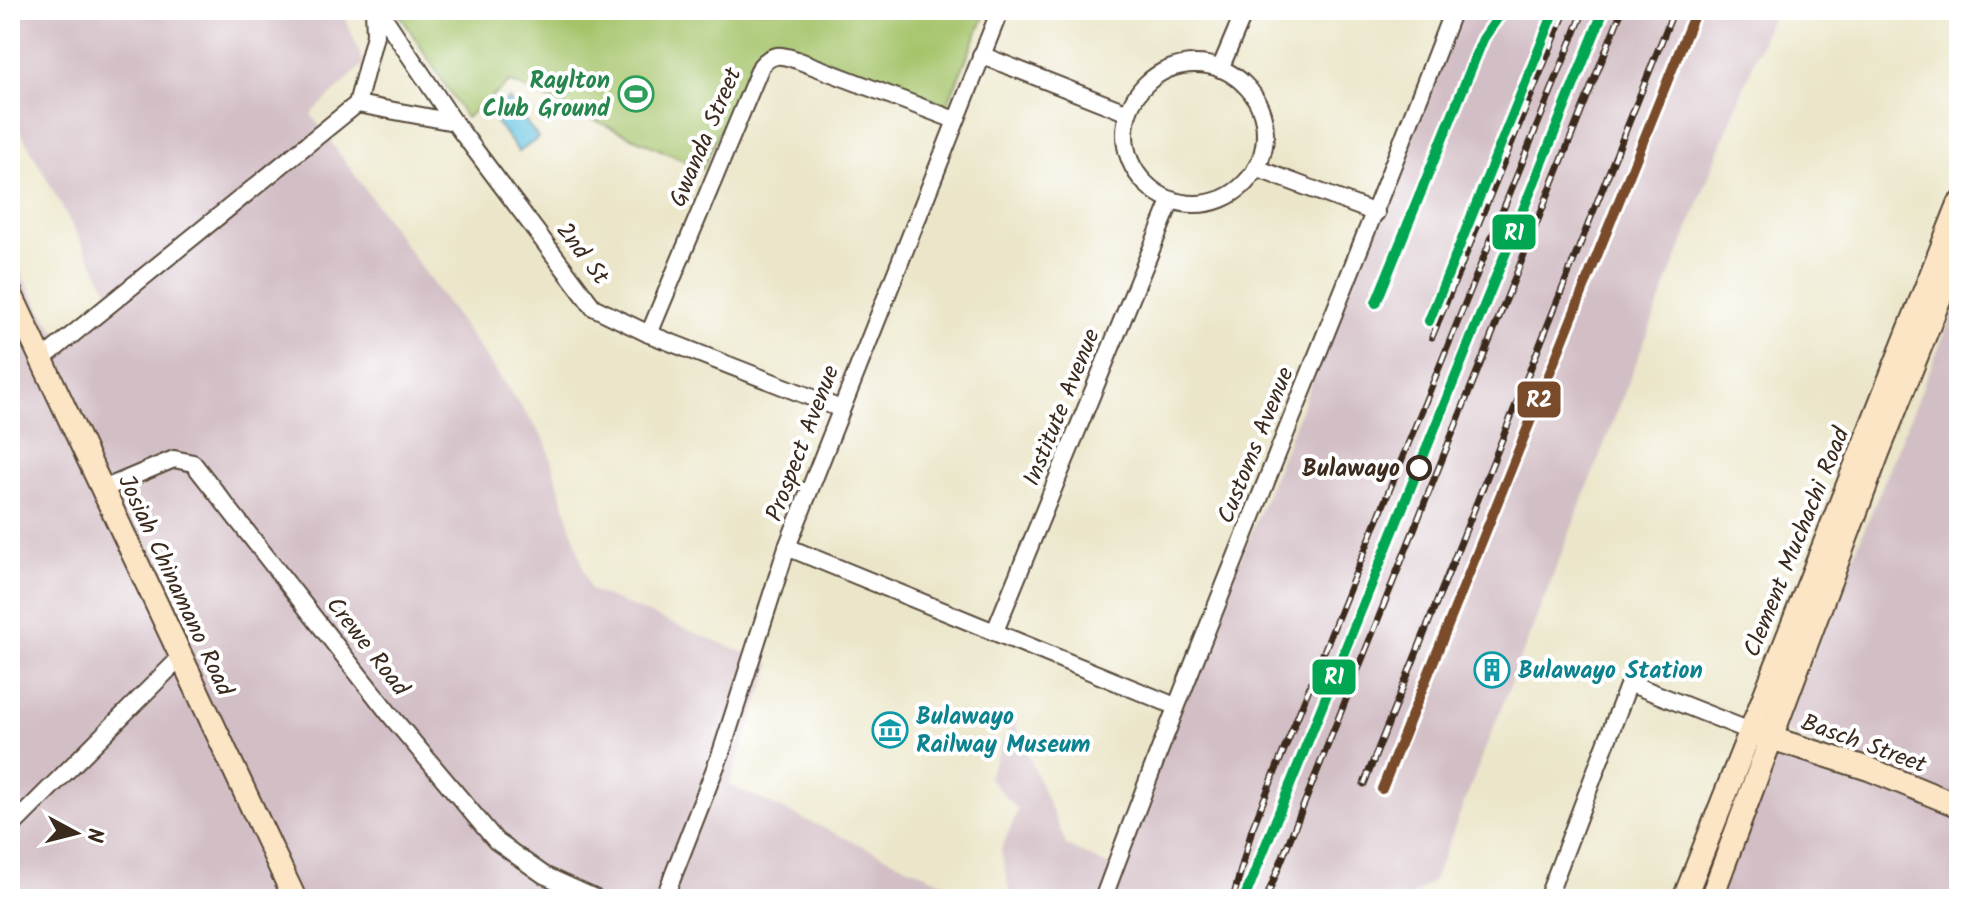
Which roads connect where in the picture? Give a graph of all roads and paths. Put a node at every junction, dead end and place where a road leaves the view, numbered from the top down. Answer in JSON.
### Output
{"nodes":[{"id":1,"x":376,"y":10,"type":"edge"},
{"id":2,"x":1000,"y":10,"type":"edge"},
{"id":3,"x":1245,"y":10,"type":"edge"},
{"id":4,"x":1453,"y":10,"type":"edge"},
{"id":5,"x":981,"y":55,"type":"junction"},
{"id":6,"x":1220,"y":69,"type":"junction"},
{"id":7,"x":357,"y":104,"type":"junction"},
{"id":8,"x":1128,"y":113,"type":"junction"},
{"id":9,"x":955,"y":120,"type":"junction"},
{"id":10,"x":454,"y":122,"type":"junction"},
{"id":11,"x":1256,"y":168,"type":"junction"},
{"id":12,"x":1171,"y":201,"type":"junction"},
{"id":13,"x":1959,"y":204,"type":"edge"},
{"id":14,"x":1376,"y":213,"type":"junction"},
{"id":15,"x":1959,"y":250,"type":"edge"},
{"id":16,"x":10,"y":292,"type":"edge"},
{"id":17,"x":649,"y":334,"type":"junction"},
{"id":18,"x":41,"y":360,"type":"junction"},
{"id":19,"x":841,"y":409,"type":"junction"},
{"id":20,"x":103,"y":489,"type":"junction"},
{"id":21,"x":787,"y":547,"type":"junction"},
{"id":22,"x":995,"y":631,"type":"junction"},
{"id":23,"x":183,"y":655,"type":"junction"},
{"id":24,"x":1175,"y":706,"type":"junction"},
{"id":25,"x":1750,"y":731,"type":"junction"},
{"id":26,"x":1772,"y":738,"type":"junction"},
{"id":27,"x":1959,"y":806,"type":"edge"},
{"id":28,"x":10,"y":828,"type":"edge"},
{"id":29,"x":289,"y":896,"type":"edge"},
{"id":30,"x":597,"y":899,"type":"edge"},
{"id":31,"x":664,"y":899,"type":"edge"},
{"id":32,"x":1103,"y":899,"type":"edge"},
{"id":33,"x":1547,"y":899,"type":"edge"},
{"id":34,"x":1684,"y":899,"type":"edge"},
{"id":35,"x":1711,"y":899,"type":"edge"}],
"edges":[{"from":1,"to":7,"type":"street"},
{"from":1,"to":10,"type":"street","name":"2nd St"},
{"from":2,"to":5,"type":"street","name":"Prospect Avenue"},
{"from":3,"to":6,"type":"street"},
{"from":4,"to":14,"type":"street","name":"Customs Avenue"},
{"from":5,"to":8,"type":"street"},
{"from":5,"to":9,"type":"street","name":"Prospect Avenue"},
{"from":6,"to":8,"type":"street"},
{"from":6,"to":11,"type":"street"},
{"from":7,"to":10,"type":"street"},
{"from":7,"to":18,"type":"street"},
{"from":8,"to":12,"type":"street"},
{"from":9,"to":17,"type":"street","name":"Gwanda Street"},
{"from":9,"to":19,"type":"street","name":"Prospect Avenue"},
{"from":10,"to":17,"type":"street","name":"2nd St"},
{"from":11,"to":12,"type":"street"},
{"from":11,"to":14,"type":"street"},
{"from":12,"to":22,"type":"street","name":"Institute Avenue"},
{"from":13,"to":25,"type":"main road","name":"Clement Muchachi Road"},
{"from":14,"to":24,"type":"street","name":"Customs Avenue"},
{"from":15,"to":26,"type":"main road","name":"Clement Muchachi Road"},
{"from":16,"to":18,"type":"main road","name":"Josiah Chinamano Road"},
{"from":17,"to":19,"type":"street","name":"2nd St"},
{"from":18,"to":20,"type":"main road","name":"Josiah Chinamano Road"},
{"from":19,"to":21,"type":"street","name":"Prospect Avenue"},
{"from":20,"to":23,"type":"main road","name":"Josiah Chinamano Road"},
{"from":20,"to":30,"type":"street","name":"Crewe Road"},
{"from":21,"to":22,"type":"street"},
{"from":21,"to":31,"type":"street","name":"Prospect Avenue"},
{"from":22,"to":24,"type":"street"},
{"from":23,"to":28,"type":"street"},
{"from":23,"to":29,"type":"main road","name":"Josiah Chinamano Road"},
{"from":24,"to":32,"type":"street","name":"Customs Avenue"},
{"from":25,"to":26,"type":"main road","name":"Basch Street"},
{"from":25,"to":33,"type":"street"},
{"from":25,"to":34,"type":"main road","name":"Clement Muchachi Road"},
{"from":26,"to":27,"type":"main road","name":"Basch Street"},
{"from":26,"to":35,"type":"main road","name":"Clement Muchachi Road"}]}
